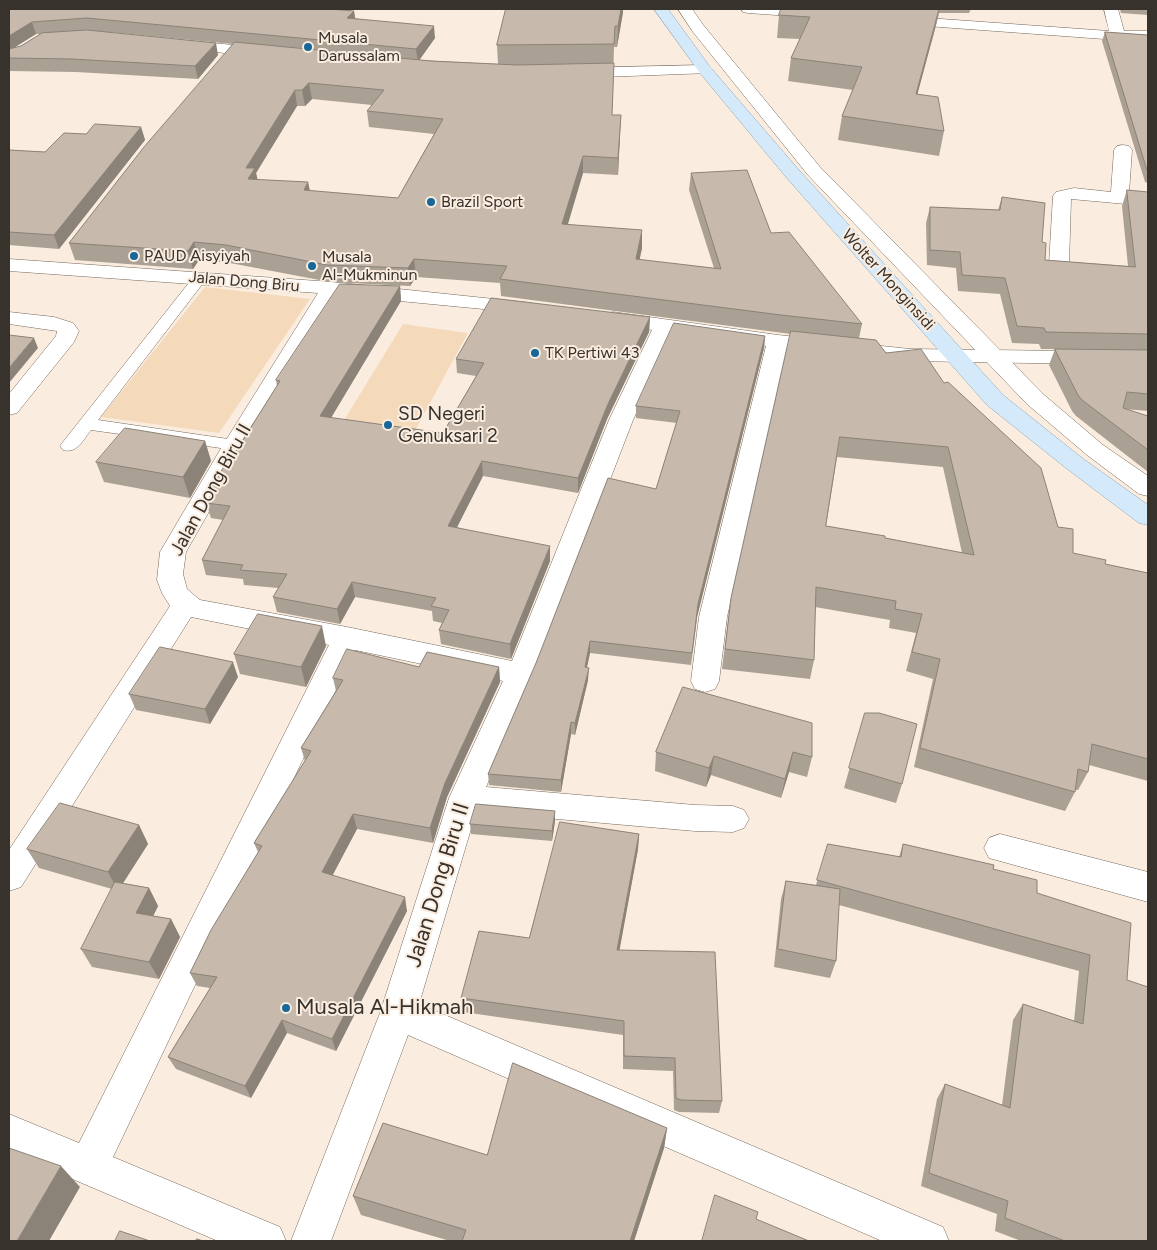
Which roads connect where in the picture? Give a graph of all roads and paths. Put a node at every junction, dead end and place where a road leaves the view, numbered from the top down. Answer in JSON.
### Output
{"nodes":[{"id":1,"x":661,"y":9,"type":"edge"},
{"id":2,"x":685,"y":9,"type":"edge"},
{"id":3,"x":748,"y":9,"type":"edge"},
{"id":4,"x":1111,"y":9,"type":"edge"},
{"id":5,"x":902,"y":14,"type":"edge"},
{"id":6,"x":830,"y":15,"type":"edge"},
{"id":7,"x":884,"y":19,"type":"edge"},
{"id":8,"x":1148,"y":35,"type":"edge"},
{"id":9,"x":1118,"y":36,"type":"junction"},
{"id":10,"x":168,"y":43,"type":"edge"},
{"id":11,"x":233,"y":50,"type":"junction"},
{"id":12,"x":280,"y":54,"type":"edge"},
{"id":13,"x":218,"y":67,"type":"edge"},
{"id":14,"x":705,"y":70,"type":"junction"},
{"id":15,"x":557,"y":73,"type":"edge"},
{"id":16,"x":1123,"y":150,"type":"dead end"},
{"id":17,"x":1120,"y":197,"type":"junction"},
{"id":18,"x":1148,"y":201,"type":"edge"},
{"id":19,"x":1059,"y":264,"type":"edge"},
{"id":20,"x":9,"y":265,"type":"edge"},
{"id":21,"x":200,"y":278,"type":"junction"},
{"id":22,"x":330,"y":290,"type":"junction"},
{"id":23,"x":542,"y":308,"type":"edge"},
{"id":24,"x":598,"y":316,"type":"edge"},
{"id":25,"x":9,"y":318,"type":"edge"},
{"id":26,"x":664,"y":326,"type":"junction"},
{"id":27,"x":778,"y":341,"type":"junction"},
{"id":28,"x":956,"y":356,"type":"junction"},
{"id":29,"x":993,"y":356,"type":"junction"},
{"id":30,"x":1148,"y":358,"type":"edge"},
{"id":31,"x":10,"y":406,"type":"edge"},
{"id":32,"x":87,"y":424,"type":"junction"},
{"id":33,"x":235,"y":445,"type":"junction"},
{"id":34,"x":69,"y":446,"type":"dead end"},
{"id":35,"x":1148,"y":488,"type":"edge"},
{"id":36,"x":1148,"y":517,"type":"edge"},
{"id":37,"x":185,"y":605,"type":"junction"},
{"id":38,"x":347,"y":637,"type":"junction"},
{"id":39,"x":521,"y":674,"type":"junction"},
{"id":40,"x":705,"y":681,"type":"dead end"},
{"id":41,"x":465,"y":798,"type":"junction"},
{"id":42,"x":733,"y":819,"type":"dead end"},
{"id":43,"x":1000,"y":848,"type":"dead end"},
{"id":44,"x":9,"y":878,"type":"edge"},
{"id":45,"x":1148,"y":887,"type":"edge"},
{"id":46,"x":398,"y":1013,"type":"junction"},
{"id":47,"x":9,"y":1133,"type":"edge"},
{"id":48,"x":88,"y":1167,"type":"junction"},
{"id":49,"x":266,"y":1241,"type":"edge"},
{"id":50,"x":311,"y":1241,"type":"edge"},
{"id":51,"x":928,"y":1241,"type":"edge"}],
"edges":[{"from":1,"to":14,"type":"main road","name":"Wolter Monginsidi"},
{"from":2,"to":29,"type":"street","name":"Wolter Monginsidi"},
{"from":3,"to":6,"type":"street"},
{"from":4,"to":9,"type":"street"},
{"from":5,"to":7,"type":"street"},
{"from":5,"to":9,"type":"street"},
{"from":8,"to":9,"type":"street"},
{"from":10,"to":11,"type":"street"},
{"from":11,"to":12,"type":"street"},
{"from":11,"to":13,"type":"street"},
{"from":14,"to":15,"type":"street"},
{"from":14,"to":28,"type":"main road","name":"Wolter Monginsidi"},
{"from":16,"to":17,"type":"street"},
{"from":17,"to":18,"type":"street"},
{"from":17,"to":19,"type":"street"},
{"from":20,"to":21,"type":"street","name":"Jalan Dong Biru"},
{"from":21,"to":22,"type":"street","name":"Jalan Dong Biru"},
{"from":21,"to":32,"type":"lane"},
{"from":22,"to":23,"type":"street","name":"Jalan Dong Biru"},
{"from":22,"to":33,"type":"street","name":"Jalan Dong Biru II"},
{"from":24,"to":26,"type":"street"},
{"from":25,"to":31,"type":"street"},
{"from":26,"to":27,"type":"street"},
{"from":26,"to":39,"type":"street","name":"Jalan Dong Biru II"},
{"from":27,"to":28,"type":"street"},
{"from":27,"to":40,"type":"street"},
{"from":28,"to":29,"type":"street"},
{"from":28,"to":36,"type":"main road","name":"Wolter Monginsidi"},
{"from":29,"to":30,"type":"street"},
{"from":29,"to":35,"type":"street","name":"Wolter Monginsidi"},
{"from":32,"to":33,"type":"lane"},
{"from":32,"to":34,"type":"lane"},
{"from":33,"to":37,"type":"street","name":"Jalan Dong Biru II"},
{"from":37,"to":38,"type":"street"},
{"from":37,"to":44,"type":"street"},
{"from":38,"to":39,"type":"street"},
{"from":38,"to":48,"type":"street"},
{"from":39,"to":41,"type":"street","name":"Jalan Dong Biru II"},
{"from":41,"to":42,"type":"street"},
{"from":41,"to":46,"type":"street","name":"Jalan Dong Biru II"},
{"from":43,"to":45,"type":"street"},
{"from":46,"to":50,"type":"street","name":"Jalan Dong Biru II"},
{"from":46,"to":51,"type":"street"},
{"from":47,"to":48,"type":"street"},
{"from":48,"to":49,"type":"street"}]}
